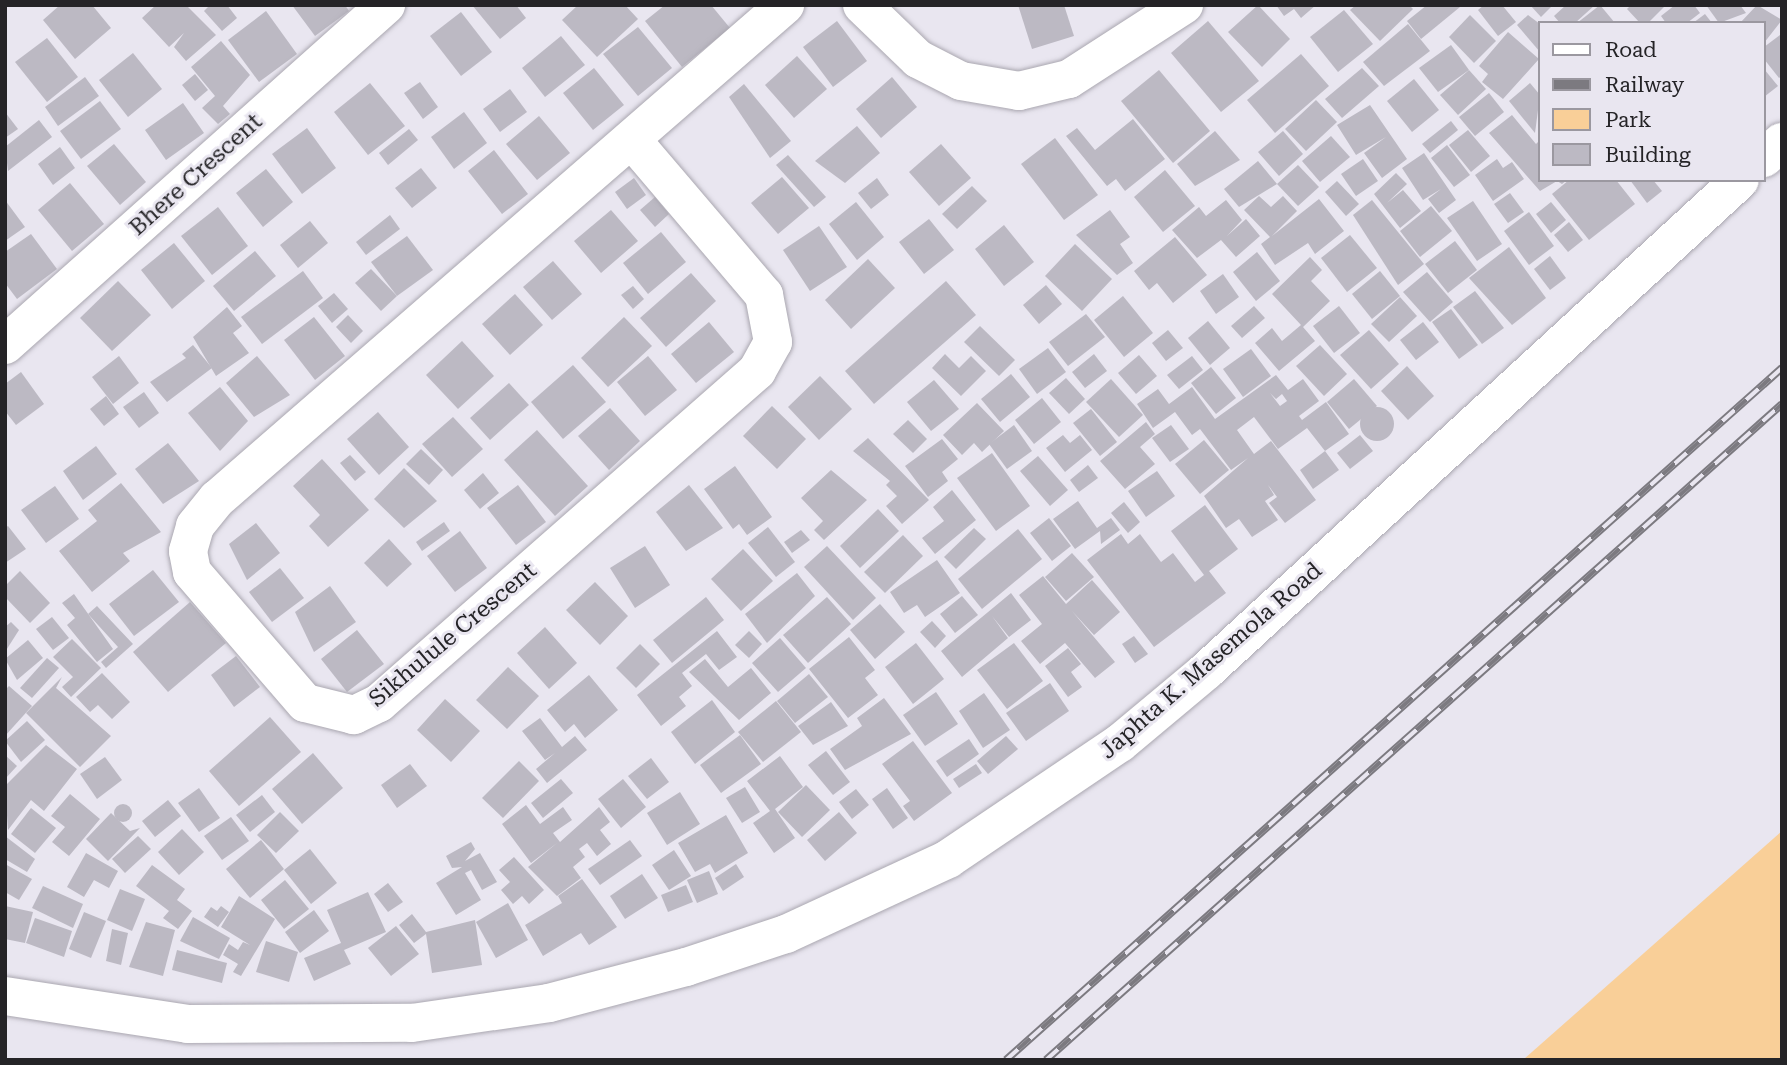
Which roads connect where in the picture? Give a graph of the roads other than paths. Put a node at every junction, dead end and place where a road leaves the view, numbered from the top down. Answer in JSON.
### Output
{"nodes":[{"id":1,"x":386,"y":5,"type":"edge"},
{"id":2,"x":785,"y":5,"type":"edge"},
{"id":3,"x":862,"y":5,"type":"edge"},
{"id":4,"x":1184,"y":5,"type":"edge"},
{"id":5,"x":632,"y":140,"type":"junction"},
{"id":6,"x":1782,"y":142,"type":"edge"},
{"id":7,"x":1766,"y":156,"type":"edge"},
{"id":8,"x":1738,"y":182,"type":"edge"},
{"id":9,"x":5,"y":345,"type":"edge"},
{"id":10,"x":5,"y":996,"type":"edge"}],
"edges":[{"from":1,"to":9,"type":"street","name":"Bhere Crescent"},
{"from":2,"to":5,"type":"street","name":"Sikhulule Crescent"},
{"from":3,"to":4,"type":"street"},
{"from":5,"to":5,"type":"street","name":"Sikhulule Crescent"},
{"from":6,"to":7,"type":"street"},
{"from":8,"to":10,"type":"street","name":"Japhta K. Masemola Road"}]}
